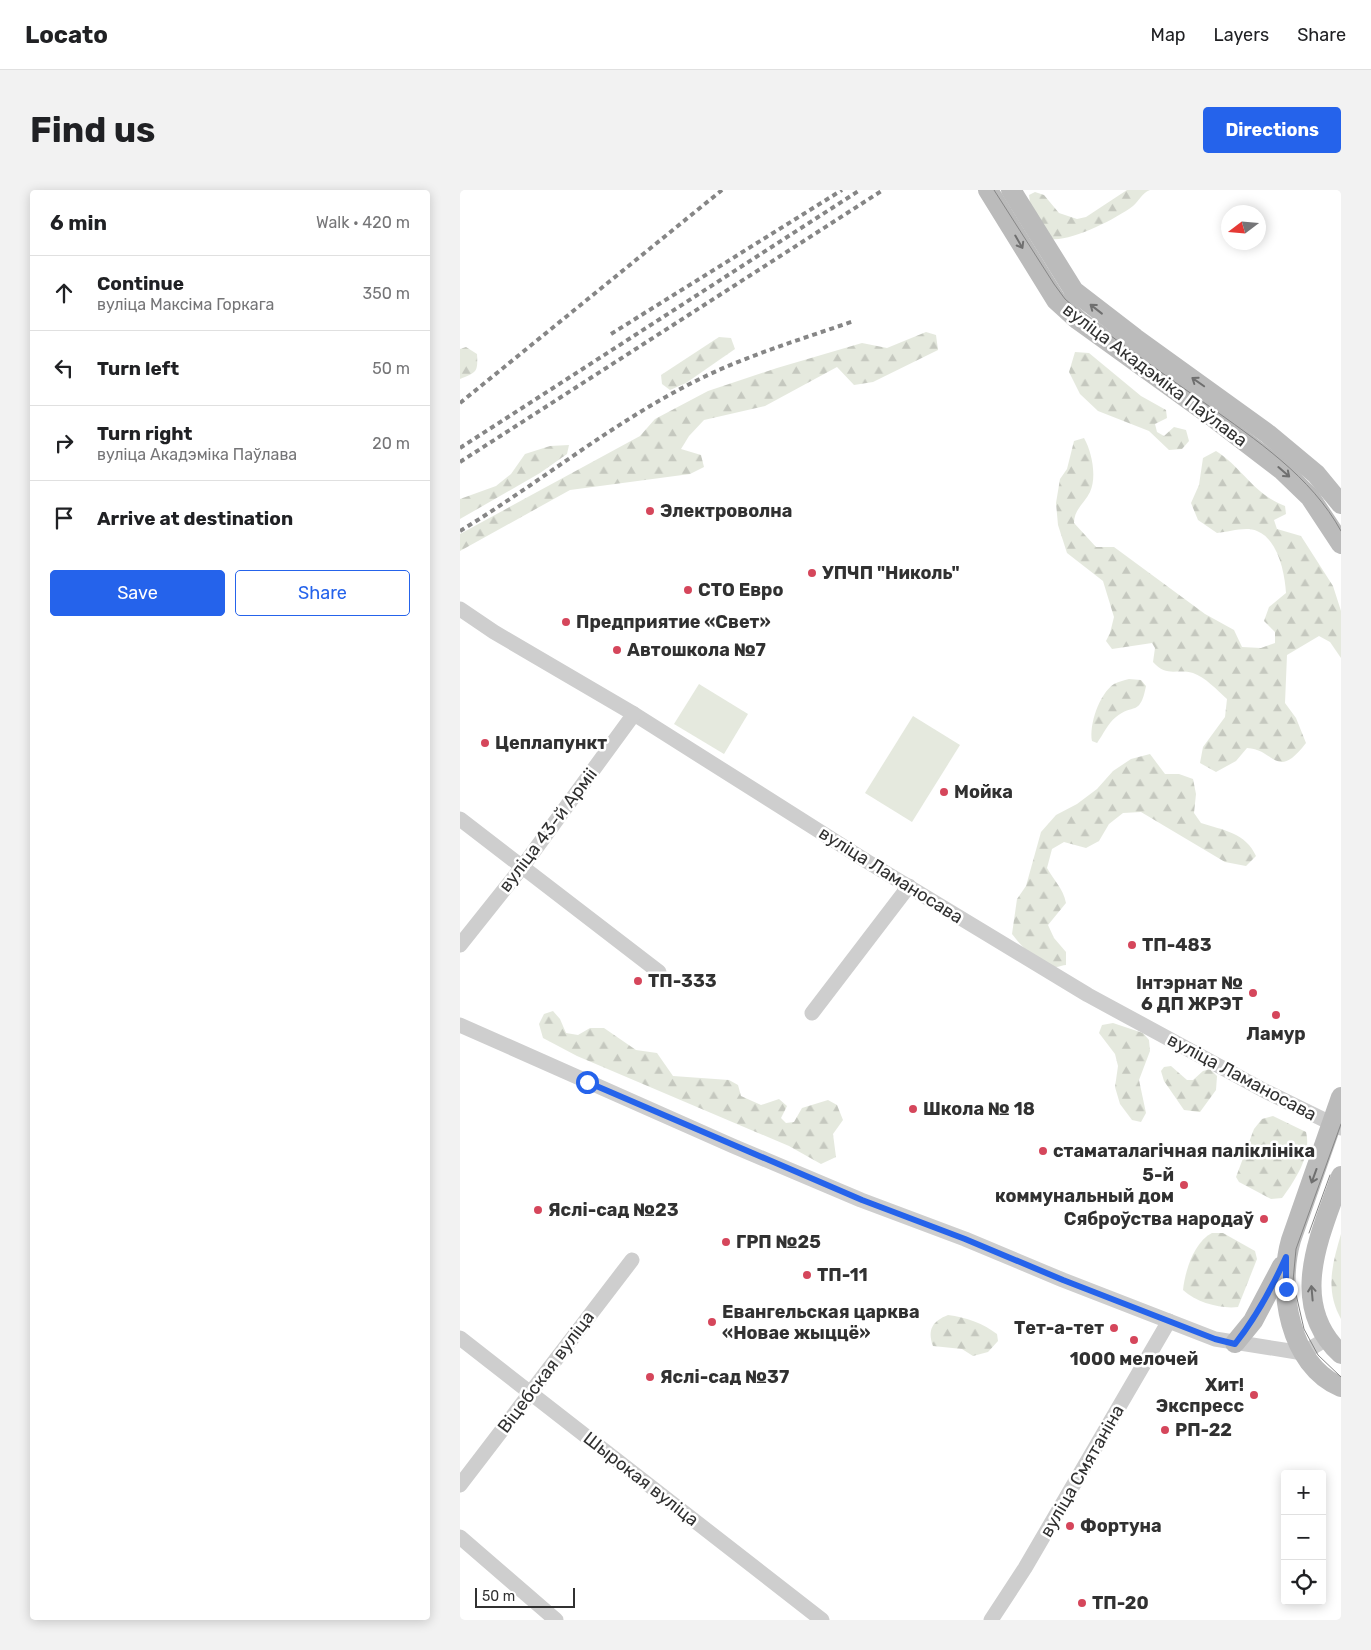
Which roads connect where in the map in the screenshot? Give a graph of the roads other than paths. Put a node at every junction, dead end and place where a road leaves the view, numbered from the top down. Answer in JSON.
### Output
{"nodes":[{"id":1,"x":988,"y":190,"type":"edge"},
{"id":2,"x":1009,"y":198,"type":"edge"},
{"id":3,"x":1050,"y":255,"type":"junction"},
{"id":4,"x":1032,"y":264,"type":"junction"},
{"id":5,"x":1220,"y":410,"type":"junction"},
{"id":6,"x":1261,"y":441,"type":"junction"},
{"id":7,"x":1341,"y":504,"type":"edge"},
{"id":8,"x":1341,"y":544,"type":"edge"},
{"id":9,"x":460,"y":609,"type":"edge"},
{"id":10,"x":634,"y":714,"type":"junction"},
{"id":11,"x":460,"y":819,"type":"edge"},
{"id":12,"x":522,"y":866,"type":"junction"},
{"id":13,"x":909,"y":886,"type":"junction"},
{"id":14,"x":460,"y":944,"type":"edge"},
{"id":15,"x":659,"y":972,"type":"dead end"},
{"id":16,"x":812,"y":1013,"type":"dead end"},
{"id":17,"x":460,"y":1024,"type":"edge"},
{"id":18,"x":1341,"y":1097,"type":"edge"},
{"id":19,"x":1337,"y":1126,"type":"edge"},
{"id":20,"x":1341,"y":1176,"type":"edge"},
{"id":21,"x":1286,"y":1257,"type":"junction"},
{"id":22,"x":632,"y":1260,"type":"dead end"},
{"id":23,"x":1169,"y":1321,"type":"junction"},
{"id":24,"x":460,"y":1338,"type":"edge"},
{"id":25,"x":1328,"y":1338,"type":"junction"},
{"id":26,"x":1235,"y":1344,"type":"junction"},
{"id":27,"x":1303,"y":1354,"type":"junction"},
{"id":28,"x":1341,"y":1354,"type":"edge"},
{"id":29,"x":1341,"y":1361,"type":"edge"},
{"id":30,"x":1341,"y":1387,"type":"edge"},
{"id":31,"x":531,"y":1392,"type":"junction"},
{"id":32,"x":460,"y":1485,"type":"edge"},
{"id":33,"x":460,"y":1537,"type":"edge"},
{"id":34,"x":556,"y":1620,"type":"edge"},
{"id":35,"x":822,"y":1620,"type":"edge"},
{"id":36,"x":991,"y":1620,"type":"edge"}],
"edges":[{"from":1,"to":2,"type":"main road","name":"вуліца Акадэміка Паўлава"},
{"from":2,"to":3,"type":"main road","name":"вуліца Акадэміка Паўлава"},
{"from":2,"to":4,"type":"main road","name":"вуліца Акадэміка Паўлава","one_way":true},
{"from":3,"to":4,"type":"street"},
{"from":5,"to":3,"type":"main road","name":"вуліца Акадэміка Паўлава","one_way":true},
{"from":4,"to":5,"type":"main road","name":"вуліца Акадэміка Паўлава"},
{"from":5,"to":6,"type":"main road","name":"вуліца Акадэміка Паўлава"},
{"from":6,"to":7,"type":"main road","name":"вуліца Акадэміка Паўлава"},
{"from":6,"to":8,"type":"main road","name":"вуліца Акадэміка Паўлава","one_way":true},
{"from":9,"to":10,"type":"street","name":"вуліца Ламаносава"},
{"from":10,"to":12,"type":"street","name":"вуліца 43-й Арміі"},
{"from":10,"to":13,"type":"street","name":"вуліца Ламаносава"},
{"from":11,"to":12,"type":"street"},
{"from":12,"to":14,"type":"street","name":"вуліца 43-й Арміі"},
{"from":12,"to":15,"type":"street"},
{"from":13,"to":16,"type":"street"},
{"from":13,"to":19,"type":"street","name":"вуліца Ламаносава"},
{"from":17,"to":23,"type":"street"},
{"from":18,"to":19,"type":"main road"},
{"from":19,"to":21,"type":"main road","one_way":true},
{"from":25,"to":20,"type":"main road","one_way":true},
{"from":21,"to":26,"type":"main road"},
{"from":21,"to":27,"type":"main road"},
{"from":22,"to":31,"type":"street","name":"Віцебская вуліца"},
{"from":23,"to":26,"type":"street"},
{"from":23,"to":36,"type":"street","name":"вуліца Смятаніна"},
{"from":24,"to":31,"type":"street","name":"Шырокая вуліца"},
{"from":25,"to":27,"type":"street"},
{"from":25,"to":28,"type":"main road"},
{"from":26,"to":27,"type":"street"},
{"from":27,"to":29,"type":"main road"},
{"from":27,"to":30,"type":"main road"},
{"from":31,"to":32,"type":"street","name":"Віцебская вуліца"},
{"from":31,"to":35,"type":"street","name":"Шырокая вуліца"},
{"from":33,"to":34,"type":"street"}]}
